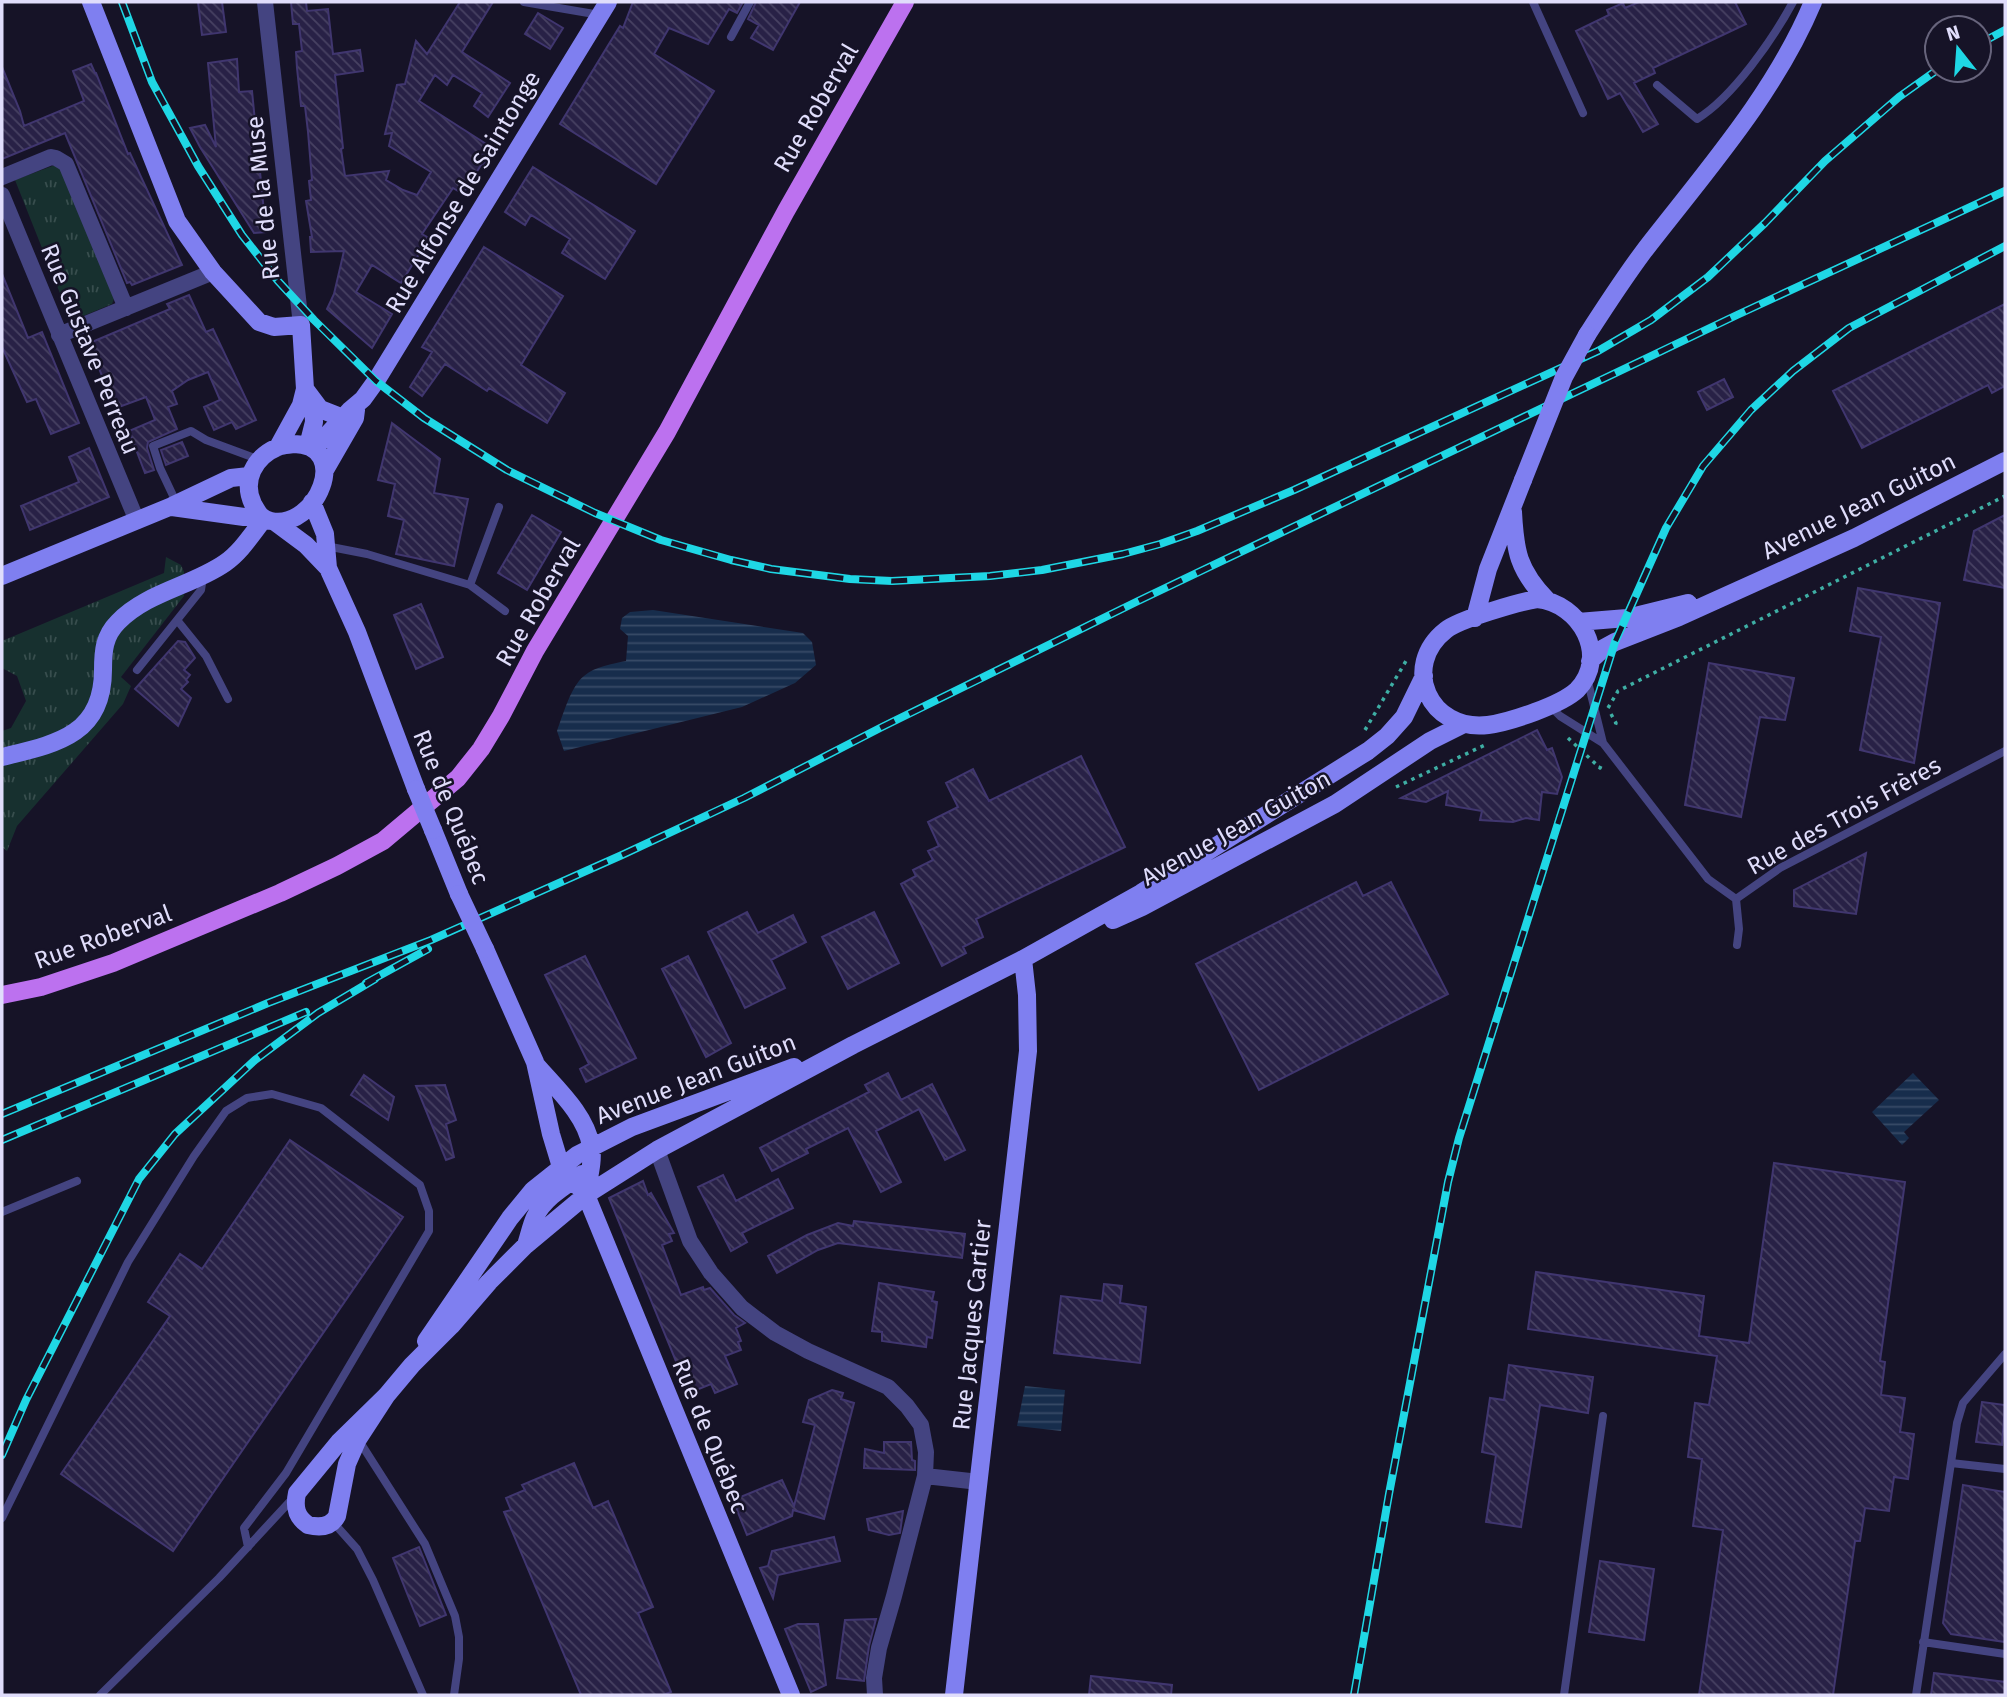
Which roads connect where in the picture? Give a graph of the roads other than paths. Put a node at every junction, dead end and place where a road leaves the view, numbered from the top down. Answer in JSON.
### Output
{"nodes":[{"id":1,"x":91,"y":2,"type":"edge"},
{"id":2,"x":265,"y":2,"type":"edge"},
{"id":3,"x":524,"y":2,"type":"edge"},
{"id":4,"x":750,"y":2,"type":"edge"},
{"id":5,"x":905,"y":2,"type":"edge"},
{"id":6,"x":1533,"y":2,"type":"edge"},
{"id":7,"x":1793,"y":2,"type":"edge"},
{"id":8,"x":1813,"y":2,"type":"edge"},
{"id":9,"x":604,"y":8,"type":"edge"},
{"id":10,"x":731,"y":37,"type":"dead end"},
{"id":11,"x":1657,"y":85,"type":"dead end"},
{"id":12,"x":1583,"y":113,"type":"dead end"},
{"id":13,"x":2,"y":177,"type":"edge"},
{"id":14,"x":2,"y":195,"type":"edge"},
{"id":15,"x":213,"y":272,"type":"junction"},
{"id":16,"x":126,"y":308,"type":"junction"},
{"id":17,"x":300,"y":325,"type":"junction"},
{"id":18,"x":60,"y":335,"type":"junction"},
{"id":19,"x":309,"y":396,"type":"junction"},
{"id":20,"x":350,"y":412,"type":"junction"},
{"id":21,"x":278,"y":447,"type":"junction"},
{"id":22,"x":311,"y":447,"type":"junction"},
{"id":23,"x":260,"y":460,"type":"junction"},
{"id":24,"x":2005,"y":461,"type":"edge"},
{"id":25,"x":325,"y":470,"type":"junction"},
{"id":26,"x":249,"y":476,"type":"junction"},
{"id":27,"x":312,"y":502,"type":"junction"},
{"id":28,"x":175,"y":505,"type":"junction"},
{"id":29,"x":499,"y":507,"type":"dead end"},
{"id":30,"x":1513,"y":507,"type":"junction"},
{"id":31,"x":266,"y":519,"type":"junction"},
{"id":32,"x":137,"y":521,"type":"junction"},
{"id":33,"x":326,"y":547,"type":"junction"},
{"id":34,"x":328,"y":568,"type":"junction"},
{"id":35,"x":203,"y":575,"type":"junction"},
{"id":36,"x":2,"y":576,"type":"edge"},
{"id":37,"x":470,"y":585,"type":"junction"},
{"id":38,"x":1733,"y":593,"type":"junction"},
{"id":39,"x":1547,"y":600,"type":"junction"},
{"id":40,"x":505,"y":611,"type":"dead end"},
{"id":41,"x":1475,"y":618,"type":"junction"},
{"id":42,"x":177,"y":620,"type":"junction"},
{"id":43,"x":1578,"y":622,"type":"junction"},
{"id":44,"x":1588,"y":668,"type":"junction"},
{"id":45,"x":137,"y":670,"type":"dead end"},
{"id":46,"x":1424,"y":676,"type":"junction"},
{"id":47,"x":228,"y":699,"type":"dead end"},
{"id":48,"x":1550,"y":706,"type":"junction"},
{"id":49,"x":1464,"y":724,"type":"junction"},
{"id":50,"x":1605,"y":746,"type":"junction"},
{"id":51,"x":2005,"y":751,"type":"edge"},
{"id":52,"x":2,"y":757,"type":"edge"},
{"id":53,"x":1244,"y":829,"type":"junction"},
{"id":54,"x":1255,"y":847,"type":"junction"},
{"id":55,"x":1736,"y":899,"type":"junction"},
{"id":56,"x":1737,"y":945,"type":"dead end"},
{"id":57,"x":1023,"y":959,"type":"junction"},
{"id":58,"x":2,"y":995,"type":"edge"},
{"id":59,"x":853,"y":1045,"type":"junction"},
{"id":60,"x":535,"y":1062,"type":"junction"},
{"id":61,"x":591,"y":1147,"type":"junction"},
{"id":62,"x":657,"y":1150,"type":"junction"},
{"id":63,"x":590,"y":1168,"type":"junction"},
{"id":64,"x":567,"y":1174,"type":"junction"},
{"id":65,"x":76,"y":1181,"type":"dead end"},
{"id":66,"x":586,"y":1195,"type":"junction"},
{"id":67,"x":2,"y":1212,"type":"edge"},
{"id":68,"x":526,"y":1245,"type":"junction"},
{"id":69,"x":2005,"y":1354,"type":"edge"},
{"id":70,"x":412,"y":1365,"type":"junction"},
{"id":71,"x":386,"y":1396,"type":"junction"},
{"id":72,"x":1604,"y":1416,"type":"dead end"},
{"id":73,"x":358,"y":1439,"type":"junction"},
{"id":74,"x":1951,"y":1463,"type":"junction"},
{"id":75,"x":2005,"y":1469,"type":"edge"},
{"id":76,"x":925,"y":1476,"type":"junction"},
{"id":77,"x":979,"y":1482,"type":"junction"},
{"id":78,"x":298,"y":1493,"type":"junction"},
{"id":79,"x":2,"y":1518,"type":"edge"},
{"id":80,"x":333,"y":1522,"type":"junction"},
{"id":81,"x":248,"y":1547,"type":"junction"},
{"id":82,"x":1923,"y":1642,"type":"junction"},
{"id":83,"x":2005,"y":1654,"type":"edge"},
{"id":84,"x":100,"y":1695,"type":"edge"},
{"id":85,"x":423,"y":1695,"type":"edge"},
{"id":86,"x":454,"y":1695,"type":"edge"},
{"id":87,"x":791,"y":1695,"type":"edge"},
{"id":88,"x":875,"y":1695,"type":"edge"},
{"id":89,"x":954,"y":1695,"type":"edge"},
{"id":90,"x":1564,"y":1695,"type":"edge"},
{"id":91,"x":1916,"y":1695,"type":"edge"}],
"edges":[{"from":1,"to":15,"type":"street"},
{"from":2,"to":17,"type":"street","name":"Rue de la Muse"},
{"from":3,"to":9,"type":"lane"},
{"from":4,"to":10,"type":"lane"},
{"from":5,"to":58,"type":"main road","name":"Rue Roberval"},
{"from":6,"to":12,"type":"lane"},
{"from":7,"to":11,"type":"lane"},
{"from":8,"to":30,"type":"street","bridge":true},
{"from":9,"to":20,"type":"street","name":"Rue Alfonse de Saintonge"},
{"from":13,"to":16,"type":"street"},
{"from":14,"to":18,"type":"street","name":"Rue Gustave Perreau"},
{"from":15,"to":16,"type":"street"},
{"from":15,"to":17,"type":"street"},
{"from":16,"to":18,"type":"street"},
{"from":17,"to":19,"type":"street","name":"Rue de la Muse"},
{"from":18,"to":32,"type":"street","name":"Rue Gustave Perreau"},
{"from":19,"to":20,"type":"street"},
{"from":19,"to":21,"type":"street","name":"Rue de la Muse"},
{"from":19,"to":22,"type":"street","name":"Rue de la Muse"},
{"from":20,"to":22,"type":"street","name":"Rue Alfonse de Saintonge"},
{"from":20,"to":25,"type":"street","name":"Rue Alfonse de Saintonge"},
{"from":21,"to":22,"type":"street"},
{"from":21,"to":23,"type":"street"},
{"from":22,"to":25,"type":"street"},
{"from":23,"to":26,"type":"street"},
{"from":23,"to":28,"type":"lane"},
{"from":24,"to":38,"type":"street","name":"Avenue Jean Guiton"},
{"from":25,"to":27,"type":"street"},
{"from":26,"to":28,"type":"street"},
{"from":26,"to":31,"type":"street"},
{"from":27,"to":31,"type":"street"},
{"from":27,"to":33,"type":"street","name":"Rue de Québec"},
{"from":28,"to":31,"type":"street"},
{"from":28,"to":32,"type":"street"},
{"from":29,"to":37,"type":"lane"},
{"from":30,"to":39,"type":"street"},
{"from":30,"to":41,"type":"street"},
{"from":31,"to":34,"type":"street","name":"Rue de Québec"},
{"from":31,"to":35,"type":"street"},
{"from":32,"to":36,"type":"street"},
{"from":33,"to":34,"type":"street","name":"Rue de Québec"},
{"from":33,"to":37,"type":"lane"},
{"from":34,"to":60,"type":"street","name":"Rue de Québec","bridge":true},
{"from":35,"to":42,"type":"lane"},
{"from":35,"to":52,"type":"street"},
{"from":37,"to":40,"type":"lane"},
{"from":38,"to":43,"type":"street","name":"Avenue Jean Guiton"},
{"from":38,"to":44,"type":"street","name":"Avenue Jean Guiton"},
{"from":39,"to":41,"type":"street"},
{"from":39,"to":43,"type":"street"},
{"from":41,"to":46,"type":"street"},
{"from":42,"to":45,"type":"lane"},
{"from":42,"to":47,"type":"lane"},
{"from":43,"to":44,"type":"street"},
{"from":44,"to":48,"type":"street"},
{"from":44,"to":50,"type":"lane","name":"Rue des Trois Frères"},
{"from":46,"to":49,"type":"street"},
{"from":46,"to":53,"type":"street","name":"Avenue Jean Guiton"},
{"from":48,"to":49,"type":"street"},
{"from":48,"to":50,"type":"lane","name":"Rue des Trois Frères"},
{"from":49,"to":54,"type":"street","name":"Avenue Jean Guiton"},
{"from":50,"to":55,"type":"lane","name":"Rue des Trois Frères"},
{"from":51,"to":55,"type":"lane","name":"Rue des Trois Frères"},
{"from":53,"to":54,"type":"street"},
{"from":53,"to":57,"type":"street","name":"Avenue Jean Guiton"},
{"from":54,"to":57,"type":"street","name":"Avenue Jean Guiton"},
{"from":55,"to":56,"type":"lane"},
{"from":57,"to":59,"type":"street","name":"Avenue Jean Guiton"},
{"from":57,"to":77,"type":"street","name":"Rue Jacques Cartier"},
{"from":59,"to":61,"type":"street","name":"Avenue Jean Guiton"},
{"from":59,"to":62,"type":"street","name":"Avenue Jean Guiton"},
{"from":60,"to":61,"type":"street","name":"Rue de Québec"},
{"from":60,"to":64,"type":"street","name":"Rue de Québec"},
{"from":61,"to":63,"type":"street","name":"Rue de Québec"},
{"from":61,"to":64,"type":"street","name":"Avenue Jean Guiton"},
{"from":62,"to":66,"type":"street","name":"Avenue Jean Guiton"},
{"from":62,"to":76,"type":"street"},
{"from":63,"to":64,"type":"street"},
{"from":63,"to":66,"type":"street","name":"Rue de Québec"},
{"from":64,"to":66,"type":"street","name":"Rue de Québec"},
{"from":64,"to":68,"type":"street"},
{"from":64,"to":70,"type":"street"},
{"from":65,"to":67,"type":"lane"},
{"from":66,"to":68,"type":"street","name":"Avenue Jean Guiton"},
{"from":66,"to":87,"type":"street","name":"Rue de Québec"},
{"from":68,"to":70,"type":"street","name":"Avenue Jean Guiton"},
{"from":69,"to":74,"type":"lane"},
{"from":70,"to":71,"type":"street"},
{"from":71,"to":73,"type":"street"},
{"from":71,"to":78,"type":"street"},
{"from":72,"to":90,"type":"lane"},
{"from":73,"to":80,"type":"street"},
{"from":73,"to":86,"type":"lane"},
{"from":74,"to":75,"type":"lane"},
{"from":74,"to":82,"type":"lane"},
{"from":76,"to":77,"type":"street"},
{"from":76,"to":88,"type":"street"},
{"from":77,"to":89,"type":"street","name":"Rue Jacques Cartier"},
{"from":78,"to":80,"type":"street"},
{"from":78,"to":81,"type":"lane"},
{"from":79,"to":81,"type":"lane"},
{"from":80,"to":85,"type":"lane"},
{"from":81,"to":84,"type":"lane"},
{"from":82,"to":83,"type":"lane"},
{"from":82,"to":91,"type":"lane"}]}
